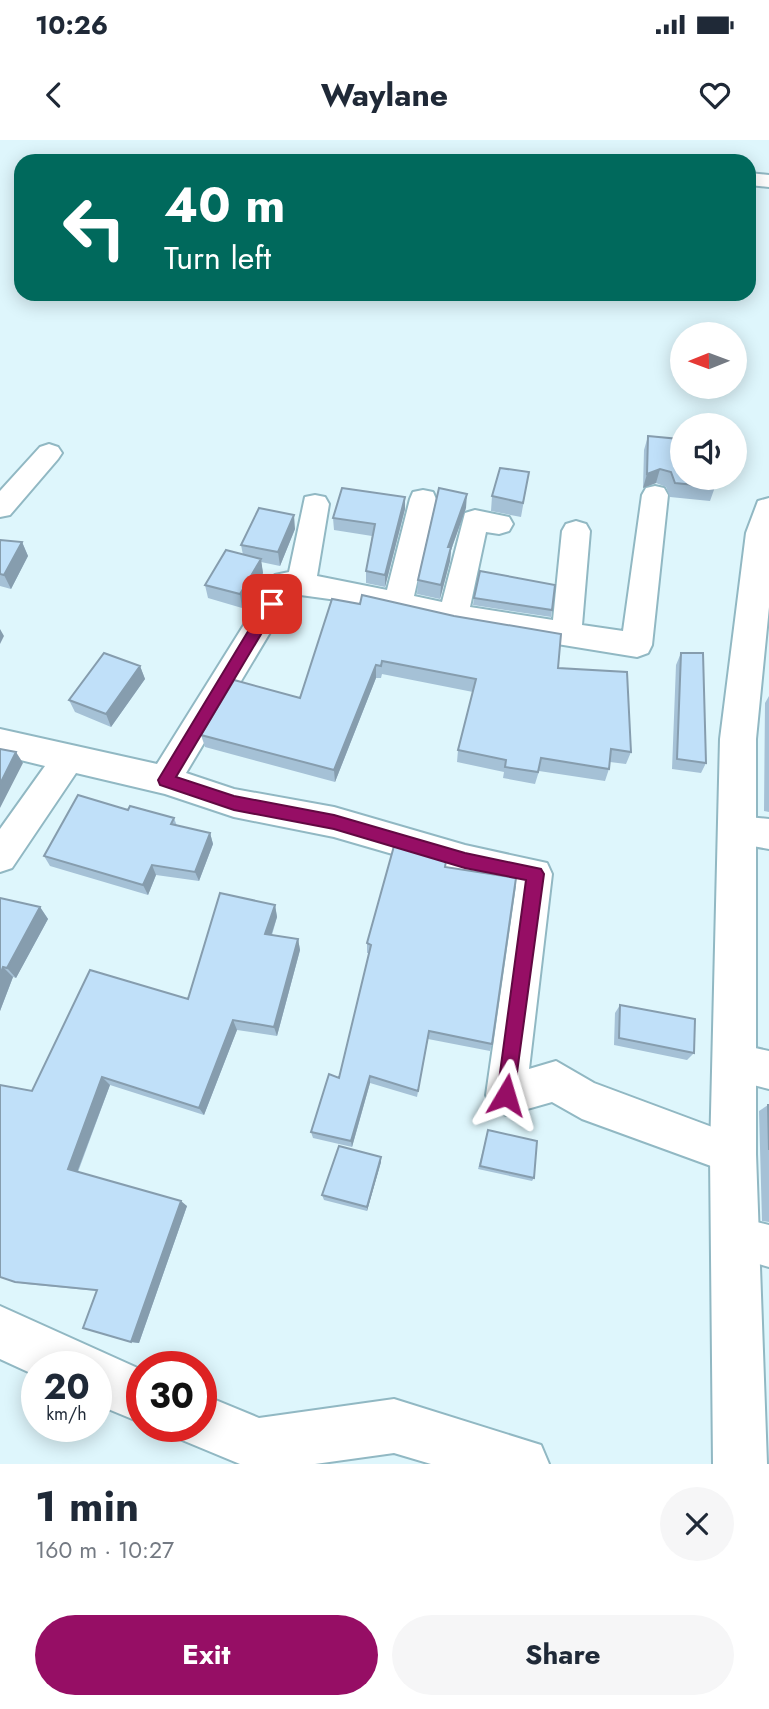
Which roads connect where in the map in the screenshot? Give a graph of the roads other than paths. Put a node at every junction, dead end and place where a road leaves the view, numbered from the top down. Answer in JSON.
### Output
{"nodes":[{"id":1,"x":49,"y":453,"type":"dead end"},
{"id":2,"x":655,"y":495,"type":"dead end"},
{"id":3,"x":423,"y":499,"type":"dead end"},
{"id":4,"x":315,"y":504,"type":"dead end"},
{"id":5,"x":0,"y":508,"type":"edge"},
{"id":6,"x":499,"y":524,"type":"dead end"},
{"id":7,"x":767,"y":525,"type":"edge"},
{"id":8,"x":576,"y":531,"type":"dead end"},
{"id":9,"x":300,"y":583,"type":"junction"},
{"id":10,"x":398,"y":604,"type":"junction"},
{"id":11,"x":453,"y":616,"type":"junction"},
{"id":12,"x":760,"y":616,"type":"edge"},
{"id":13,"x":566,"y":633,"type":"junction"},
{"id":14,"x":0,"y":743,"type":"edge"},
{"id":15,"x":69,"y":757,"type":"junction"},
{"id":16,"x":165,"y":780,"type":"junction"},
{"id":17,"x":752,"y":833,"type":"edge"},
{"id":18,"x":0,"y":858,"type":"edge"},
{"id":19,"x":751,"y":1066,"type":"edge"},
{"id":20,"x":733,"y":1154,"type":"junction"},
{"id":21,"x":752,"y":1242,"type":"edge"},
{"id":22,"x":0,"y":1332,"type":"edge"},
{"id":23,"x":41,"y":1351,"type":"edge"},
{"id":24,"x":217,"y":1428,"type":"edge"},
{"id":25,"x":522,"y":1464,"type":"edge"},
{"id":26,"x":740,"y":1464,"type":"edge"}],
"edges":[{"from":1,"to":5,"type":"street"},
{"from":2,"to":13,"type":"street"},
{"from":3,"to":10,"type":"street"},
{"from":4,"to":9,"type":"street"},
{"from":6,"to":11,"type":"street"},
{"from":7,"to":12,"type":"main road"},
{"from":8,"to":13,"type":"street"},
{"from":9,"to":10,"type":"street"},
{"from":9,"to":16,"type":"street"},
{"from":10,"to":11,"type":"street"},
{"from":11,"to":13,"type":"street"},
{"from":12,"to":17,"type":"main road"},
{"from":14,"to":15,"type":"street"},
{"from":15,"to":16,"type":"street"},
{"from":15,"to":18,"type":"street"},
{"from":16,"to":20,"type":"street"},
{"from":17,"to":19,"type":"main road"},
{"from":19,"to":20,"type":"main road"},
{"from":20,"to":21,"type":"main road"},
{"from":21,"to":26,"type":"main road"},
{"from":22,"to":23,"type":"main road"},
{"from":24,"to":25,"type":"main road"}]}
